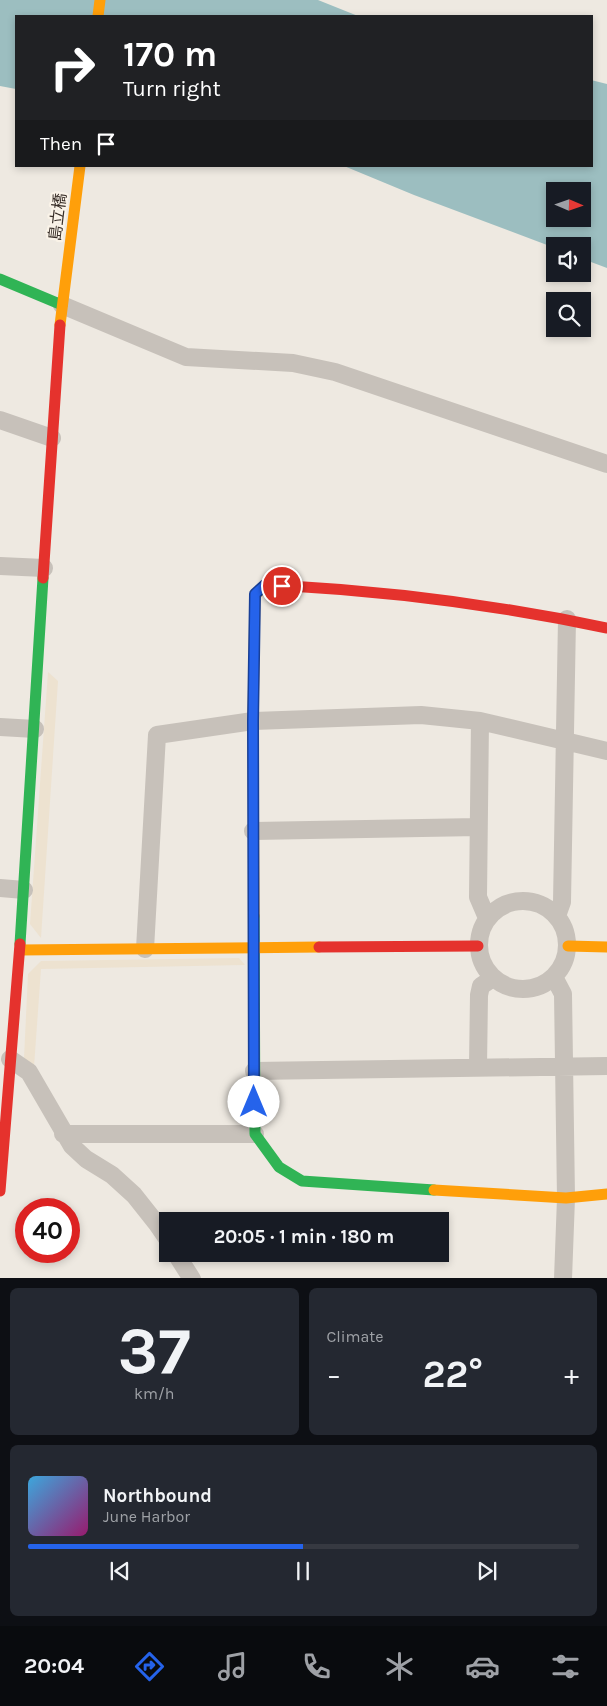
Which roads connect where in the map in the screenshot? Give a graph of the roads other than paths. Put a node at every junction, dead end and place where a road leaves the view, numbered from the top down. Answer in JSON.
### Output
{"nodes":[{"id":1,"x":100,"y":0,"type":"edge"},
{"id":2,"x":98,"y":15,"type":"edge"},
{"id":3,"x":80,"y":167,"type":"edge"},
{"id":4,"x":0,"y":279,"type":"edge"},
{"id":5,"x":62,"y":305,"type":"junction"},
{"id":6,"x":0,"y":420,"type":"edge"},
{"id":7,"x":52,"y":438,"type":"junction"},
{"id":8,"x":607,"y":464,"type":"edge"},
{"id":9,"x":0,"y":566,"type":"edge"},
{"id":10,"x":44,"y":568,"type":"junction"},
{"id":11,"x":567,"y":619,"type":"junction"},
{"id":12,"x":607,"y":628,"type":"edge"},
{"id":13,"x":480,"y":720,"type":"junction"},
{"id":14,"x":253,"y":721,"type":"junction"},
{"id":15,"x":0,"y":727,"type":"edge"},
{"id":16,"x":35,"y":729,"type":"junction"},
{"id":17,"x":564,"y":742,"type":"junction"},
{"id":18,"x":607,"y":751,"type":"edge"},
{"id":19,"x":478,"y":827,"type":"junction"},
{"id":20,"x":254,"y":831,"type":"junction"},
{"id":21,"x":0,"y":888,"type":"edge"},
{"id":22,"x":24,"y":890,"type":"junction"},
{"id":23,"x":557,"y":916,"type":"junction"},
{"id":24,"x":487,"y":918,"type":"junction"},
{"id":25,"x":478,"y":946,"type":"junction"},
{"id":26,"x":568,"y":946,"type":"junction"},
{"id":27,"x":607,"y":947,"type":"edge"},
{"id":28,"x":254,"y":948,"type":"junction"},
{"id":29,"x":145,"y":949,"type":"junction"},
{"id":30,"x":20,"y":950,"type":"junction"},
{"id":31,"x":554,"y":977,"type":"junction"},
{"id":32,"x":493,"y":978,"type":"junction"},
{"id":33,"x":7,"y":1052,"type":"edge"},
{"id":34,"x":607,"y":1066,"type":"edge"},
{"id":35,"x":478,"y":1067,"type":"junction"},
{"id":36,"x":563,"y":1067,"type":"junction"},
{"id":37,"x":254,"y":1071,"type":"junction"},
{"id":38,"x":63,"y":1134,"type":"junction"},
{"id":39,"x":254,"y":1134,"type":"junction"},
{"id":40,"x":0,"y":1191,"type":"edge"},
{"id":41,"x":607,"y":1194,"type":"edge"},
{"id":42,"x":566,"y":1198,"type":"junction"},
{"id":43,"x":159,"y":1227,"type":"edge"},
{"id":44,"x":181,"y":1262,"type":"edge"},
{"id":45,"x":192,"y":1278,"type":"edge"},
{"id":46,"x":563,"y":1278,"type":"edge"}],
"edges":[{"from":1,"to":2,"type":"street"},
{"from":3,"to":5,"type":"street","name":"島立橋"},
{"from":4,"to":5,"type":"street"},
{"from":5,"to":7,"type":"street","name":"島立橋"},
{"from":5,"to":8,"type":"street"},
{"from":6,"to":7,"type":"street"},
{"from":7,"to":10,"type":"street","name":"島立橋"},
{"from":9,"to":10,"type":"street"},
{"from":10,"to":16,"type":"street","name":"島立橋"},
{"from":11,"to":12,"type":"street"},
{"from":11,"to":14,"type":"street"},
{"from":11,"to":17,"type":"street"},
{"from":13,"to":14,"type":"street"},
{"from":13,"to":17,"type":"street"},
{"from":13,"to":19,"type":"street"},
{"from":14,"to":20,"type":"street"},
{"from":14,"to":29,"type":"street"},
{"from":15,"to":16,"type":"street"},
{"from":16,"to":22,"type":"street","name":"島立橋"},
{"from":17,"to":18,"type":"street"},
{"from":17,"to":23,"type":"street"},
{"from":19,"to":20,"type":"street"},
{"from":19,"to":24,"type":"street"},
{"from":20,"to":28,"type":"street"},
{"from":21,"to":22,"type":"street"},
{"from":22,"to":30,"type":"street","name":"島立橋"},
{"from":23,"to":24,"type":"street"},
{"from":23,"to":26,"type":"street"},
{"from":24,"to":25,"type":"street"},
{"from":25,"to":28,"type":"street"},
{"from":25,"to":32,"type":"street"},
{"from":26,"to":27,"type":"street"},
{"from":26,"to":31,"type":"street"},
{"from":28,"to":29,"type":"street"},
{"from":28,"to":37,"type":"street"},
{"from":29,"to":30,"type":"street"},
{"from":30,"to":33,"type":"street","name":"島立橋"},
{"from":31,"to":32,"type":"street"},
{"from":31,"to":36,"type":"street"},
{"from":32,"to":35,"type":"street"},
{"from":33,"to":38,"type":"street"},
{"from":33,"to":40,"type":"street","name":"島立橋"},
{"from":34,"to":36,"type":"street"},
{"from":35,"to":36,"type":"street"},
{"from":35,"to":37,"type":"street"},
{"from":36,"to":42,"type":"street"},
{"from":37,"to":39,"type":"street"},
{"from":38,"to":39,"type":"street"},
{"from":38,"to":43,"type":"street"},
{"from":39,"to":42,"type":"street"},
{"from":41,"to":42,"type":"street"},
{"from":42,"to":46,"type":"street"},
{"from":44,"to":45,"type":"street"}]}
